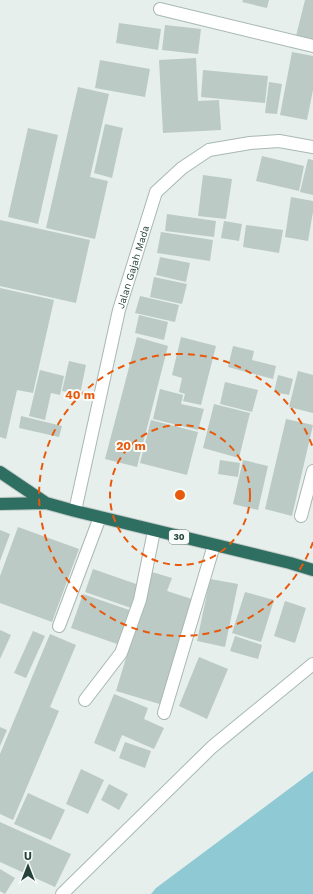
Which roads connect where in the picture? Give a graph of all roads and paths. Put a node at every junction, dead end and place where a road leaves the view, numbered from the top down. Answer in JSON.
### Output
{"nodes":[{"id":1,"x":160,"y":9,"type":"dead end"},
{"id":2,"x":313,"y":46,"type":"edge"},
{"id":3,"x":313,"y":147,"type":"edge"},
{"id":4,"x":313,"y":471,"type":"edge"},
{"id":5,"x":0,"y":472,"type":"edge"},
{"id":6,"x":46,"y":503,"type":"junction"},
{"id":7,"x":0,"y":504,"type":"edge"},
{"id":8,"x":75,"y":511,"type":"junction"},
{"id":9,"x":301,"y":516,"type":"dead end"},
{"id":10,"x":100,"y":517,"type":"junction"},
{"id":11,"x":154,"y":530,"type":"junction"},
{"id":12,"x":214,"y":545,"type":"junction"},
{"id":13,"x":313,"y":570,"type":"edge"},
{"id":14,"x":59,"y":626,"type":"dead end"},
{"id":15,"x":313,"y":664,"type":"edge"},
{"id":16,"x":85,"y":700,"type":"dead end"},
{"id":17,"x":164,"y":714,"type":"dead end"},
{"id":18,"x":62,"y":894,"type":"edge"}],
"edges":[{"from":1,"to":2,"type":"street"},
{"from":3,"to":8,"type":"street","name":"Jalan Gajah Mada"},
{"from":4,"to":9,"type":"street"},
{"from":5,"to":6,"type":"highway","number":"30"},
{"from":6,"to":7,"type":"highway","number":"30"},
{"from":6,"to":8,"type":"highway","number":"30"},
{"from":8,"to":10,"type":"highway","number":"30"},
{"from":10,"to":11,"type":"highway","number":"30"},
{"from":10,"to":14,"type":"street"},
{"from":11,"to":12,"type":"highway","number":"30"},
{"from":11,"to":16,"type":"street"},
{"from":12,"to":13,"type":"highway","number":"30"},
{"from":12,"to":17,"type":"street"},
{"from":15,"to":18,"type":"street"}]}
